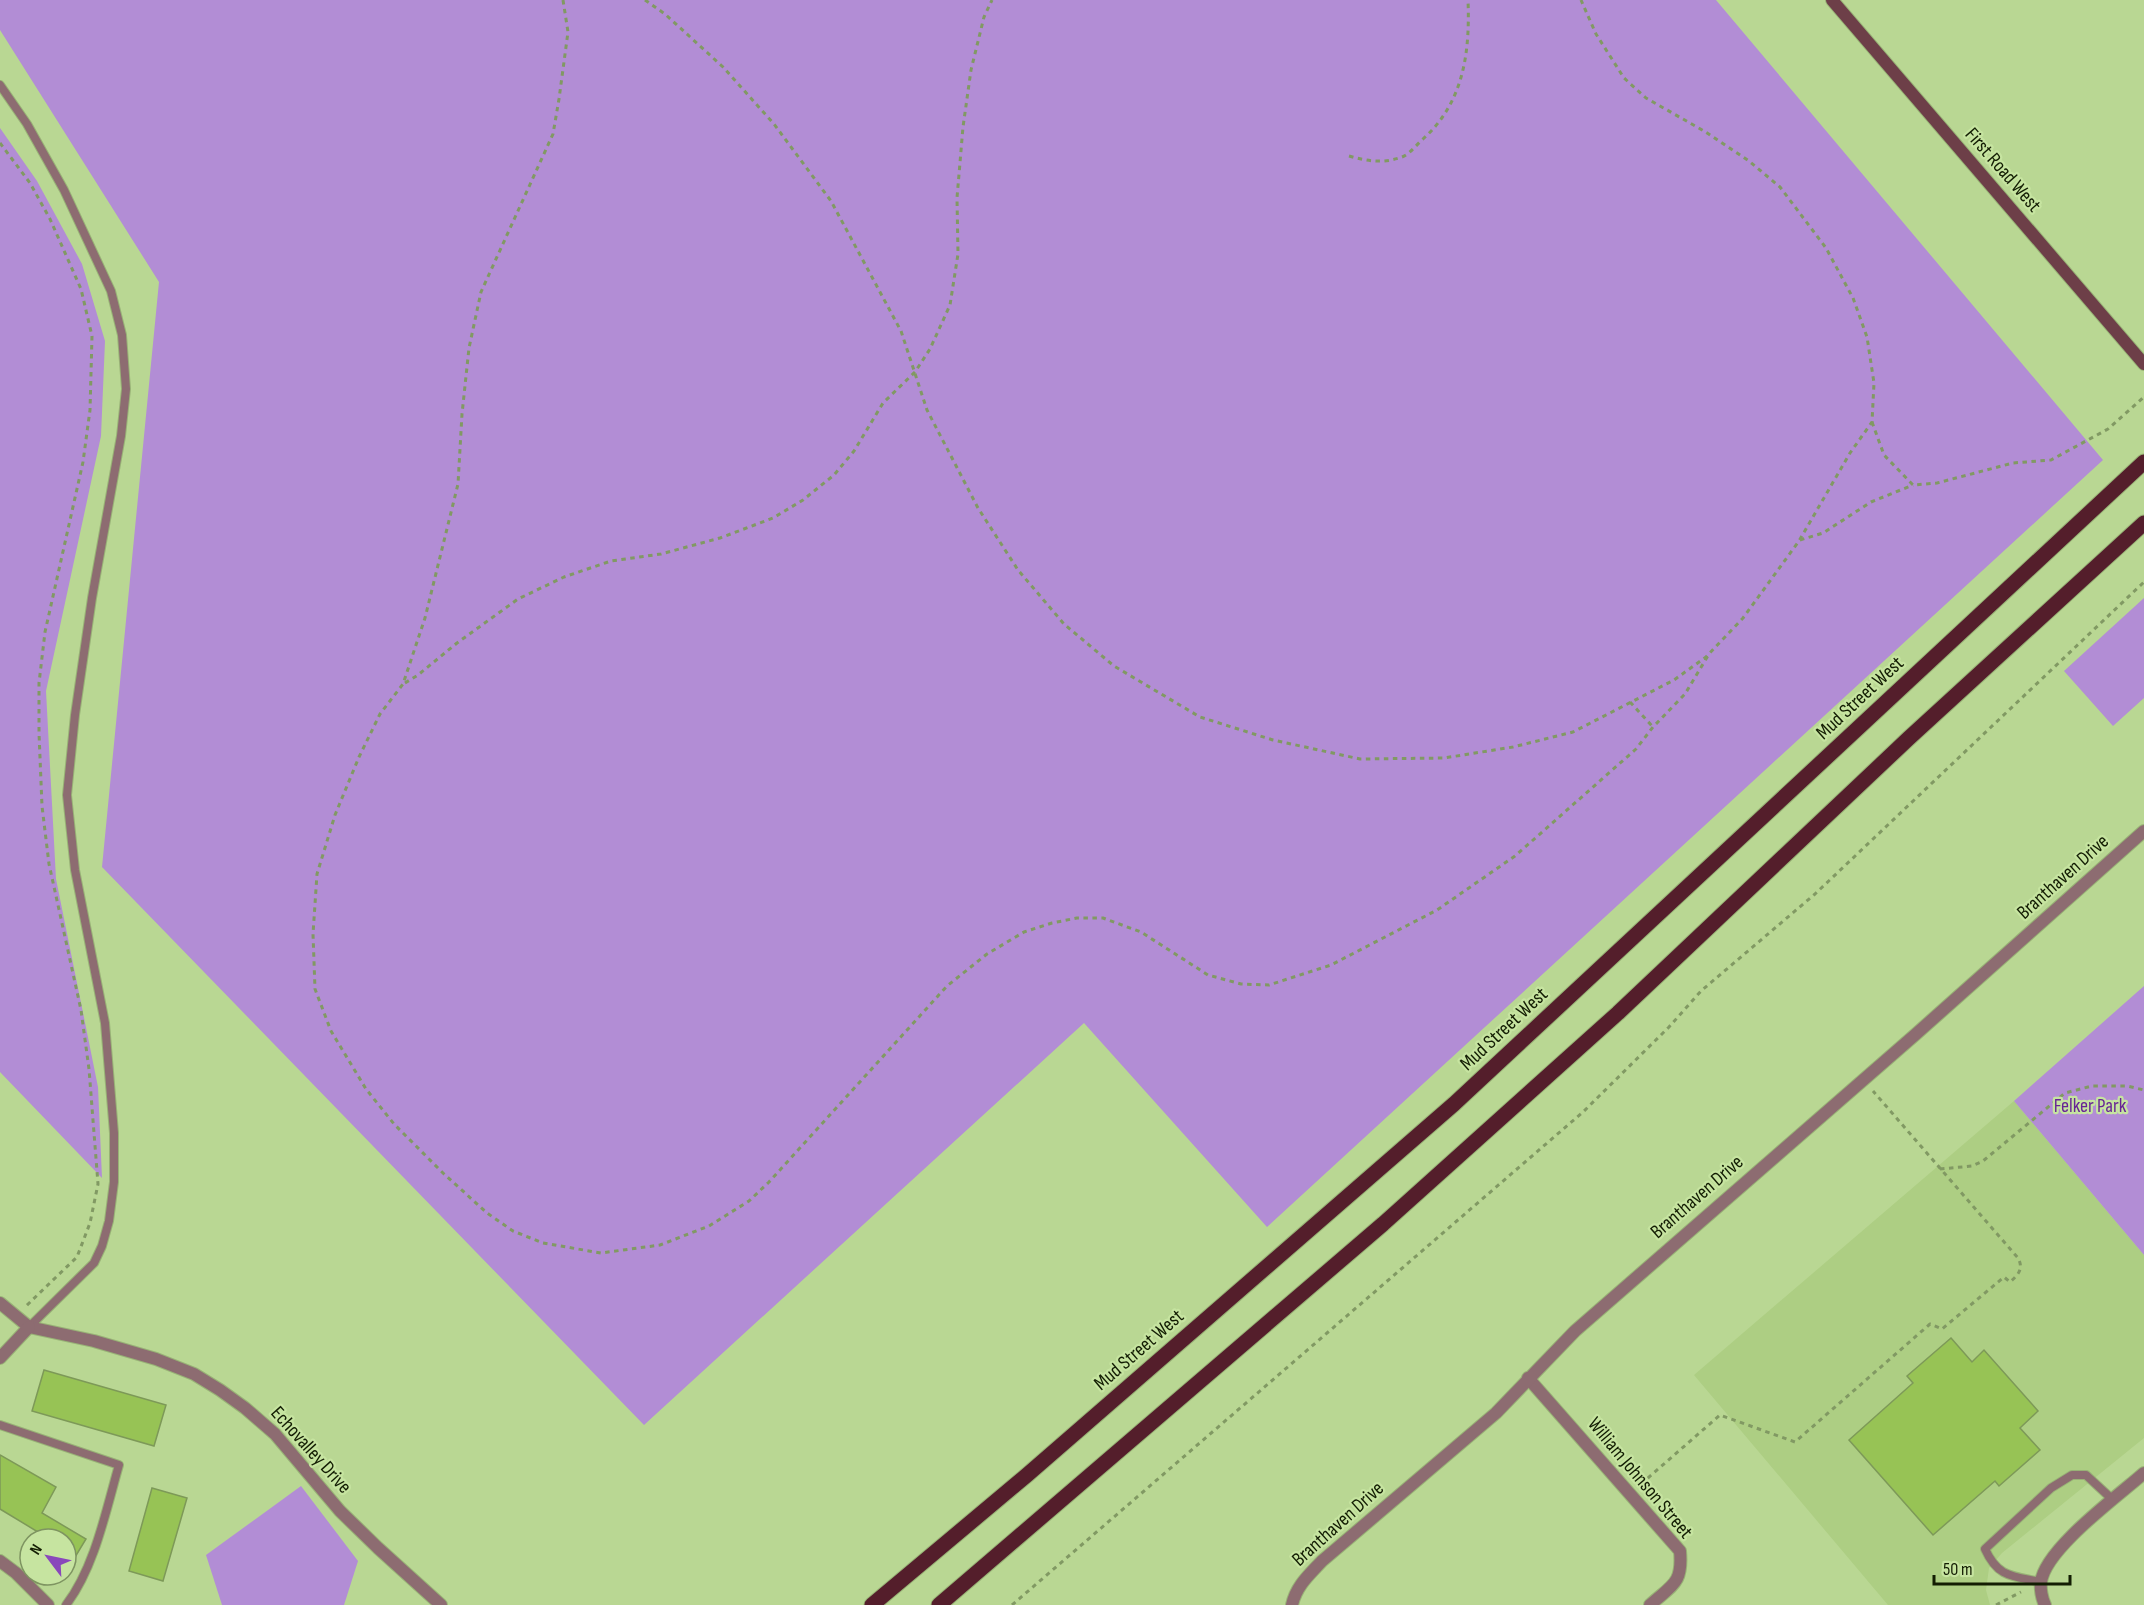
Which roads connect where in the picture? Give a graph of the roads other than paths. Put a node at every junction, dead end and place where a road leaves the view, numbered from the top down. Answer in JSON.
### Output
{"nodes":[{"id":1,"x":1832,"y":0,"type":"edge"},
{"id":2,"x":0,"y":85,"type":"edge"},
{"id":3,"x":2144,"y":364,"type":"edge"},
{"id":4,"x":2144,"y":462,"type":"edge"},
{"id":5,"x":2144,"y":523,"type":"edge"},
{"id":6,"x":2144,"y":831,"type":"edge"},
{"id":7,"x":0,"y":1303,"type":"edge"},
{"id":8,"x":29,"y":1327,"type":"junction"},
{"id":9,"x":0,"y":1358,"type":"edge"},
{"id":10,"x":1528,"y":1378,"type":"junction"},
{"id":11,"x":0,"y":1425,"type":"edge"},
{"id":12,"x":2144,"y":1473,"type":"edge"},
{"id":13,"x":2113,"y":1500,"type":"junction"},
{"id":14,"x":0,"y":1561,"type":"edge"},
{"id":15,"x":2040,"y":1582,"type":"junction"},
{"id":16,"x":48,"y":1605,"type":"edge"},
{"id":17,"x":66,"y":1605,"type":"edge"},
{"id":18,"x":441,"y":1605,"type":"edge"},
{"id":19,"x":872,"y":1605,"type":"edge"},
{"id":20,"x":939,"y":1605,"type":"edge"},
{"id":21,"x":1292,"y":1605,"type":"edge"},
{"id":22,"x":1650,"y":1605,"type":"edge"},
{"id":23,"x":2045,"y":1605,"type":"edge"}],
"edges":[{"from":1,"to":3,"type":"street","name":"First Road West"},
{"from":2,"to":8,"type":"lane"},
{"from":4,"to":19,"type":"main road","name":"Mud Street West"},
{"from":5,"to":20,"type":"main road"},
{"from":6,"to":10,"type":"street","name":"Branthaven Drive"},
{"from":7,"to":8,"type":"street","name":"Echovalley Drive"},
{"from":8,"to":9,"type":"street"},
{"from":8,"to":18,"type":"street","name":"Echovalley Drive"},
{"from":10,"to":21,"type":"street","name":"Branthaven Drive"},
{"from":10,"to":22,"type":"street","name":"William Johnson Street"},
{"from":11,"to":17,"type":"lane"},
{"from":12,"to":13,"type":"street"},
{"from":13,"to":15,"type":"street"},
{"from":13,"to":15,"type":"lane"},
{"from":14,"to":16,"type":"street"},
{"from":15,"to":23,"type":"street"}]}
